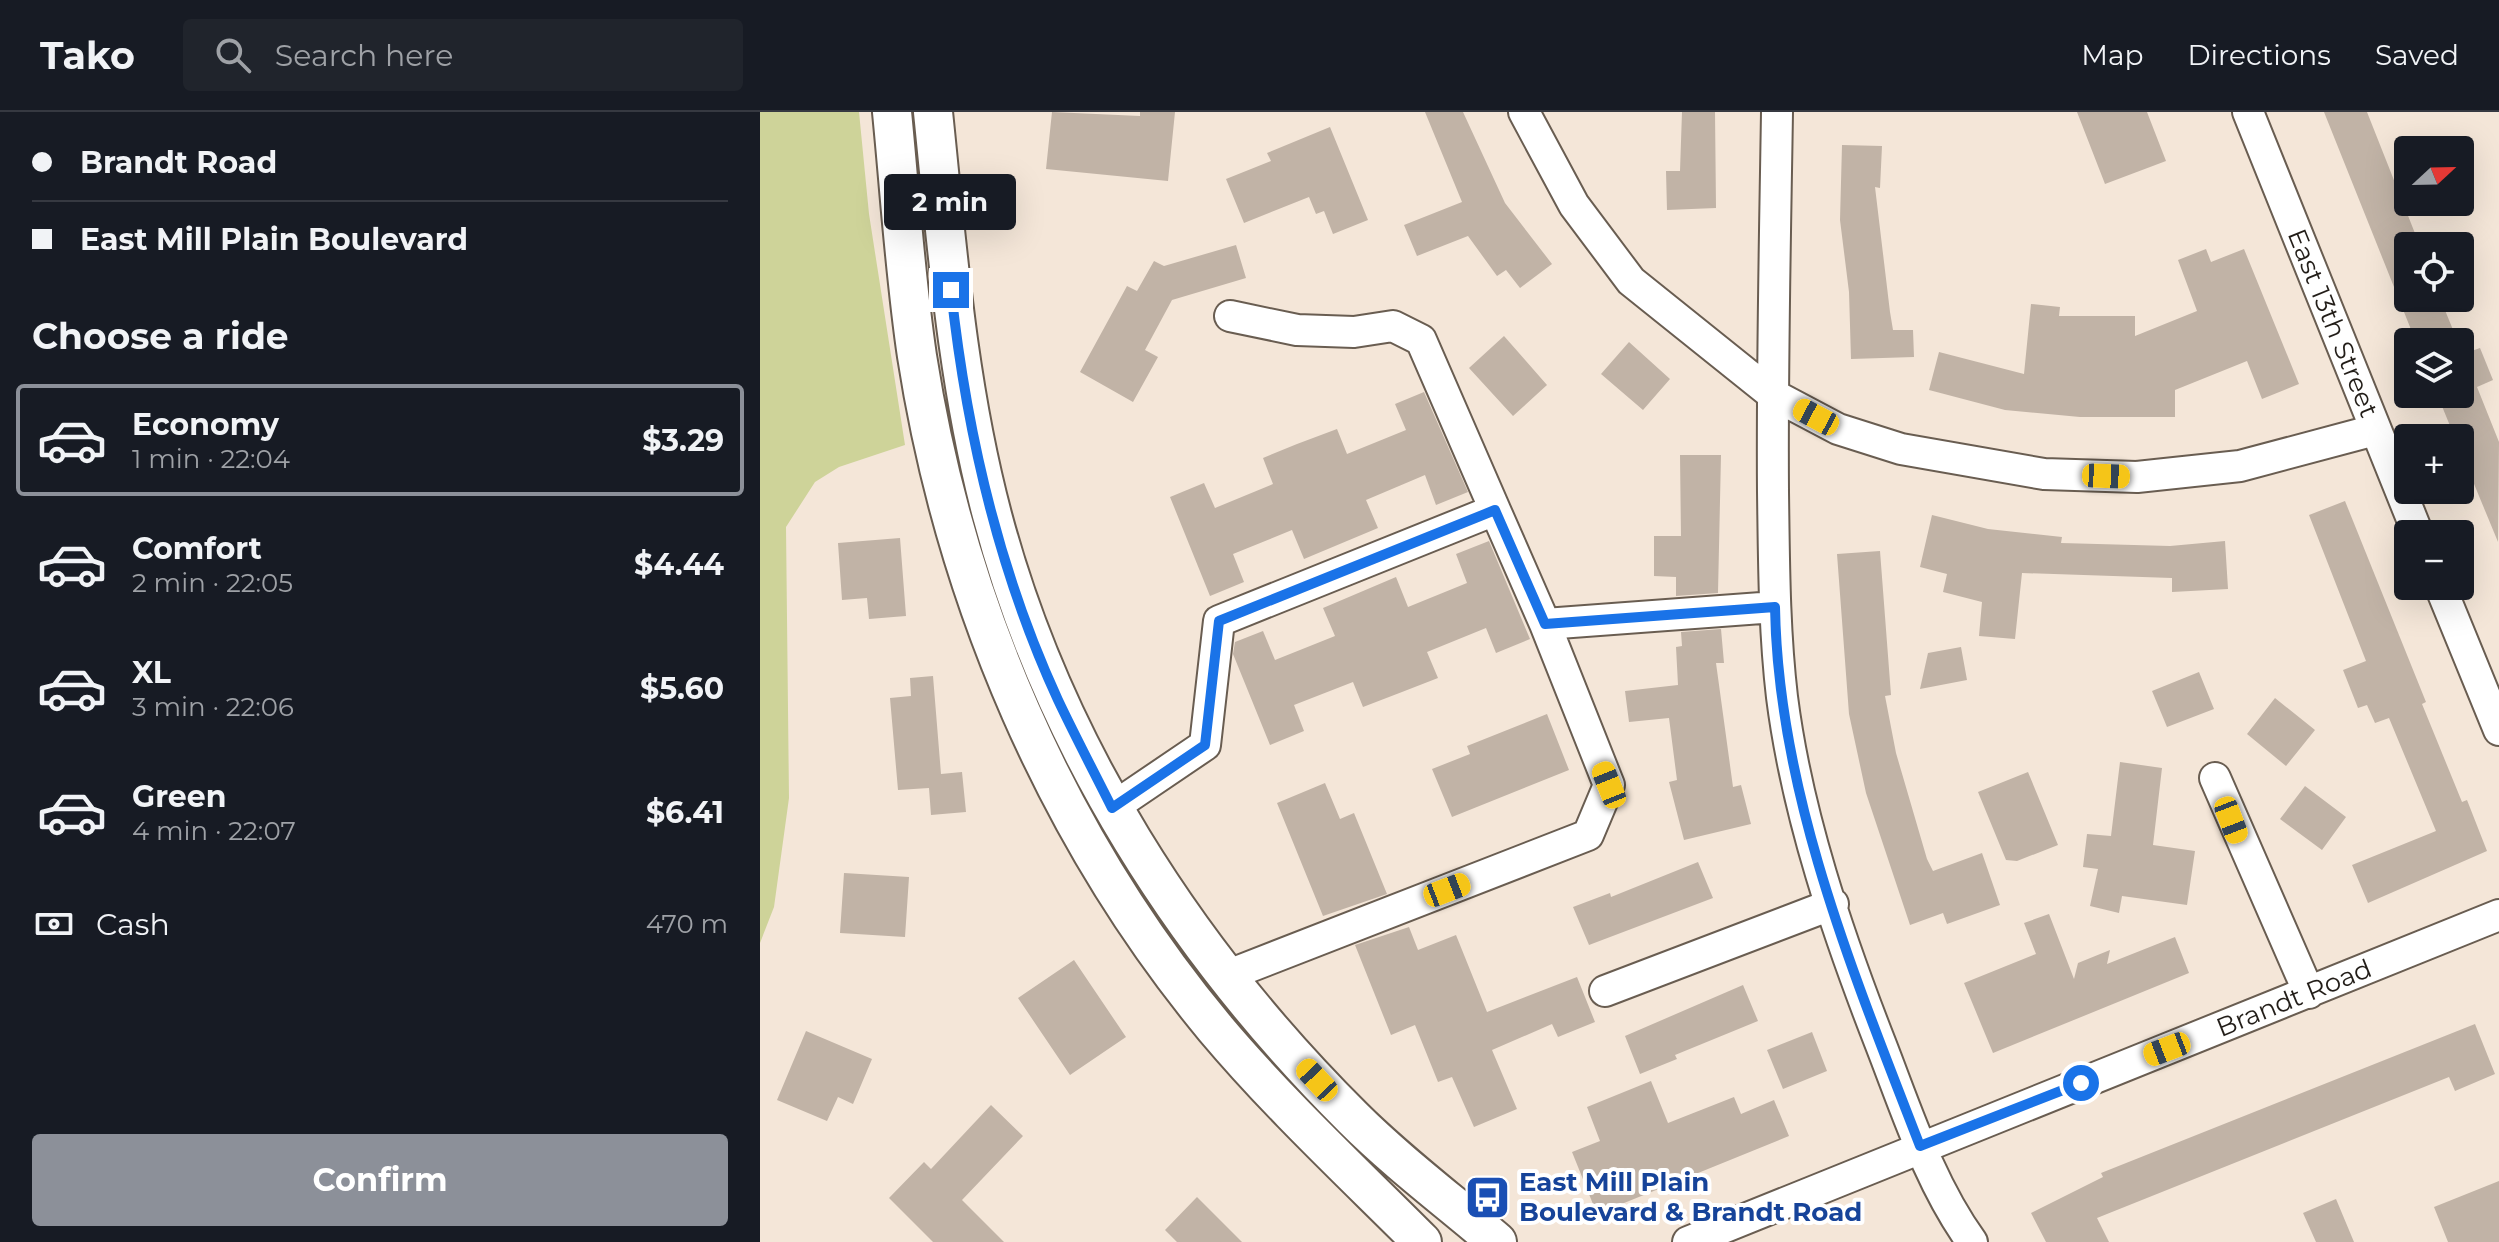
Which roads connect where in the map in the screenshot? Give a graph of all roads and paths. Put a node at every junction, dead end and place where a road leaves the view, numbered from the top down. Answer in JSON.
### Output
{"nodes":[{"id":1,"x":892,"y":112,"type":"edge"},
{"id":2,"x":933,"y":112,"type":"edge"},
{"id":3,"x":1524,"y":112,"type":"edge"},
{"id":4,"x":1777,"y":112,"type":"edge"},
{"id":5,"x":2248,"y":112,"type":"edge"},
{"id":6,"x":1230,"y":316,"type":"dead end"},
{"id":7,"x":1772,"y":394,"type":"junction"},
{"id":8,"x":2375,"y":430,"type":"junction"},
{"id":9,"x":1495,"y":510,"type":"junction"},
{"id":10,"x":2412,"y":520,"type":"edge"},
{"id":11,"x":2446,"y":600,"type":"edge"},
{"id":12,"x":1775,"y":607,"type":"junction"},
{"id":13,"x":1545,"y":624,"type":"junction"},
{"id":14,"x":2499,"y":730,"type":"edge"},
{"id":15,"x":2215,"y":778,"type":"dead end"},
{"id":16,"x":1112,"y":808,"type":"junction"},
{"id":17,"x":1833,"y":904,"type":"junction"},
{"id":18,"x":2499,"y":915,"type":"edge"},
{"id":19,"x":1226,"y":976,"type":"junction"},
{"id":20,"x":1605,"y":991,"type":"dead end"},
{"id":21,"x":2309,"y":993,"type":"junction"},
{"id":22,"x":1920,"y":1146,"type":"junction"},
{"id":23,"x":1422,"y":1242,"type":"edge"},
{"id":24,"x":1497,"y":1242,"type":"edge"},
{"id":25,"x":1688,"y":1242,"type":"edge"},
{"id":26,"x":1972,"y":1242,"type":"edge"}],
"edges":[{"from":1,"to":23,"type":"main road"},
{"from":2,"to":16,"type":"main road"},
{"from":3,"to":7,"type":"street"},
{"from":4,"to":7,"type":"street"},
{"from":5,"to":8,"type":"street","name":"East 13th Street"},
{"from":6,"to":9,"type":"street"},
{"from":7,"to":8,"type":"street"},
{"from":7,"to":12,"type":"street"},
{"from":8,"to":10,"type":"street","name":"East 13th Street"},
{"from":9,"to":13,"type":"street"},
{"from":9,"to":16,"type":"street"},
{"from":11,"to":14,"type":"street"},
{"from":12,"to":13,"type":"street"},
{"from":12,"to":17,"type":"street"},
{"from":13,"to":19,"type":"street"},
{"from":15,"to":21,"type":"street"},
{"from":16,"to":19,"type":"main road"},
{"from":17,"to":20,"type":"street"},
{"from":17,"to":22,"type":"street"},
{"from":18,"to":21,"type":"street","name":"Brandt Road"},
{"from":19,"to":24,"type":"main road"},
{"from":21,"to":22,"type":"street","name":"Brandt Road"},
{"from":22,"to":25,"type":"street","name":"Brandt Road"},
{"from":22,"to":26,"type":"street"}]}
